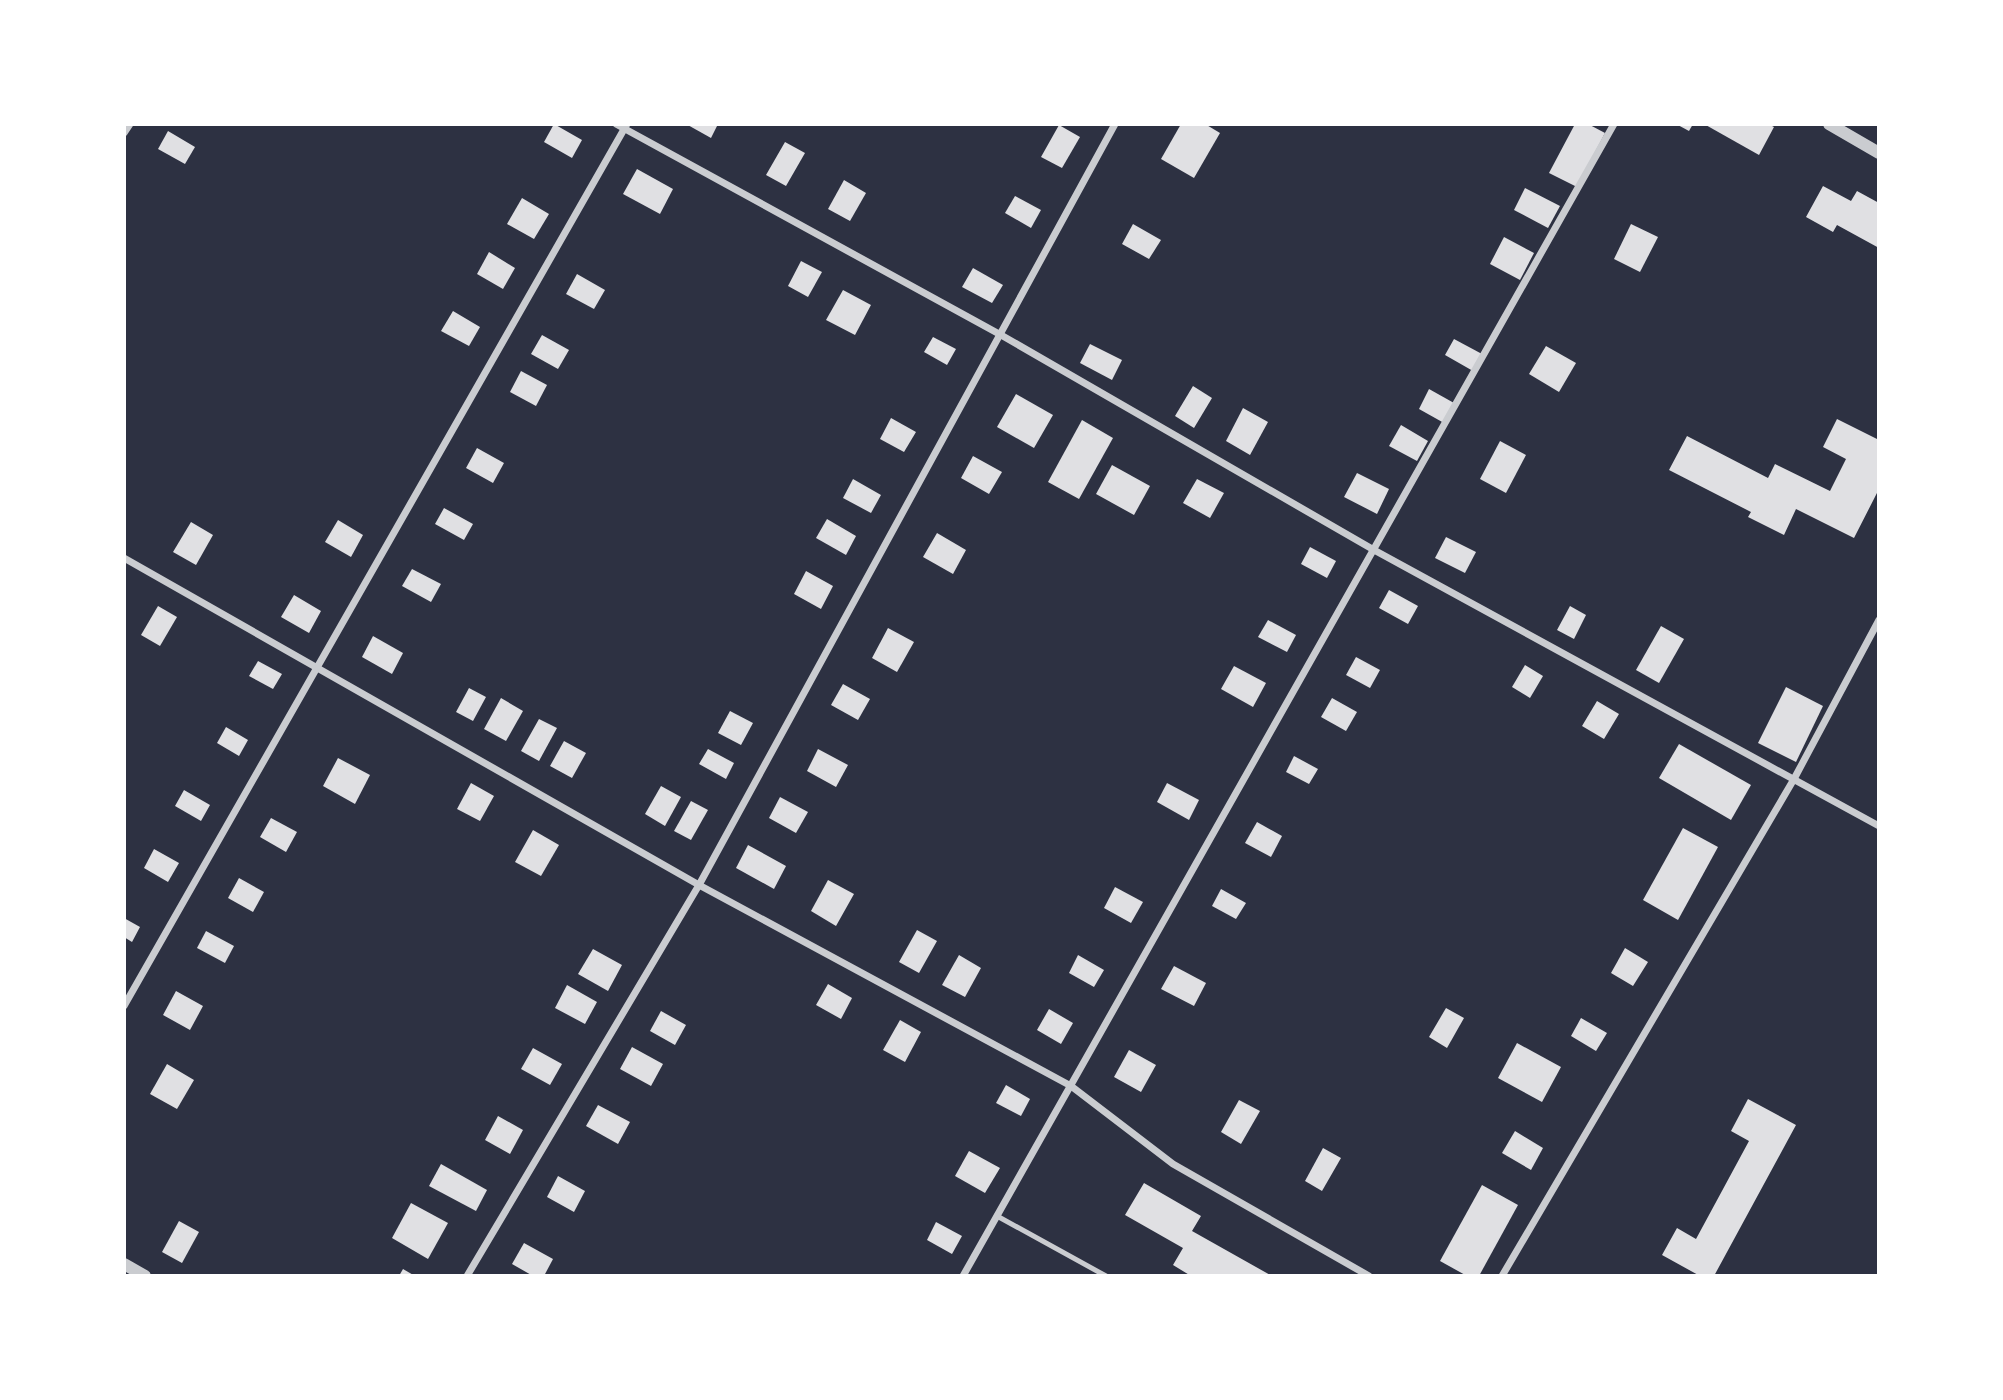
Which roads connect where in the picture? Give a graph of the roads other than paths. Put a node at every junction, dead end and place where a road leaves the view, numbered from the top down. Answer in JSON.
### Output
{"nodes":[{"id":1,"x":130,"y":124,"type":"edge"},
{"id":2,"x":616,"y":124,"type":"edge"},
{"id":3,"x":1115,"y":124,"type":"edge"},
{"id":4,"x":1614,"y":124,"type":"edge"},
{"id":5,"x":1829,"y":124,"type":"edge"},
{"id":6,"x":626,"y":127,"type":"edge"},
{"id":7,"x":124,"y":134,"type":"edge"},
{"id":8,"x":1879,"y":153,"type":"edge"},
{"id":9,"x":1001,"y":335,"type":"junction"},
{"id":10,"x":1374,"y":550,"type":"junction"},
{"id":11,"x":124,"y":558,"type":"edge"},
{"id":12,"x":1879,"y":620,"type":"edge"},
{"id":13,"x":317,"y":667,"type":"junction"},
{"id":14,"x":1794,"y":779,"type":"junction"},
{"id":15,"x":1879,"y":826,"type":"edge"},
{"id":16,"x":699,"y":885,"type":"junction"},
{"id":17,"x":124,"y":1006,"type":"edge"},
{"id":18,"x":1071,"y":1086,"type":"junction"},
{"id":19,"x":997,"y":1216,"type":"junction"},
{"id":20,"x":124,"y":1264,"type":"edge"},
{"id":21,"x":145,"y":1276,"type":"edge"},
{"id":22,"x":467,"y":1276,"type":"edge"},
{"id":23,"x":963,"y":1276,"type":"edge"},
{"id":24,"x":1106,"y":1276,"type":"edge"},
{"id":25,"x":1369,"y":1276,"type":"edge"},
{"id":26,"x":1502,"y":1276,"type":"edge"}],
"edges":[{"from":1,"to":7,"type":"street"},
{"from":2,"to":6,"type":"street"},
{"from":3,"to":9,"type":"street"},
{"from":4,"to":10,"type":"street"},
{"from":5,"to":8,"type":"street"},
{"from":6,"to":9,"type":"street"},
{"from":6,"to":13,"type":"street"},
{"from":9,"to":10,"type":"street"},
{"from":9,"to":16,"type":"street"},
{"from":10,"to":14,"type":"street"},
{"from":10,"to":18,"type":"street"},
{"from":11,"to":13,"type":"street"},
{"from":12,"to":14,"type":"street"},
{"from":13,"to":16,"type":"street"},
{"from":13,"to":17,"type":"street"},
{"from":14,"to":15,"type":"street"},
{"from":14,"to":26,"type":"street"},
{"from":16,"to":18,"type":"street"},
{"from":16,"to":22,"type":"street"},
{"from":18,"to":19,"type":"street"},
{"from":18,"to":25,"type":"street"},
{"from":19,"to":23,"type":"street"},
{"from":19,"to":24,"type":"lane"},
{"from":20,"to":21,"type":"street"}]}
